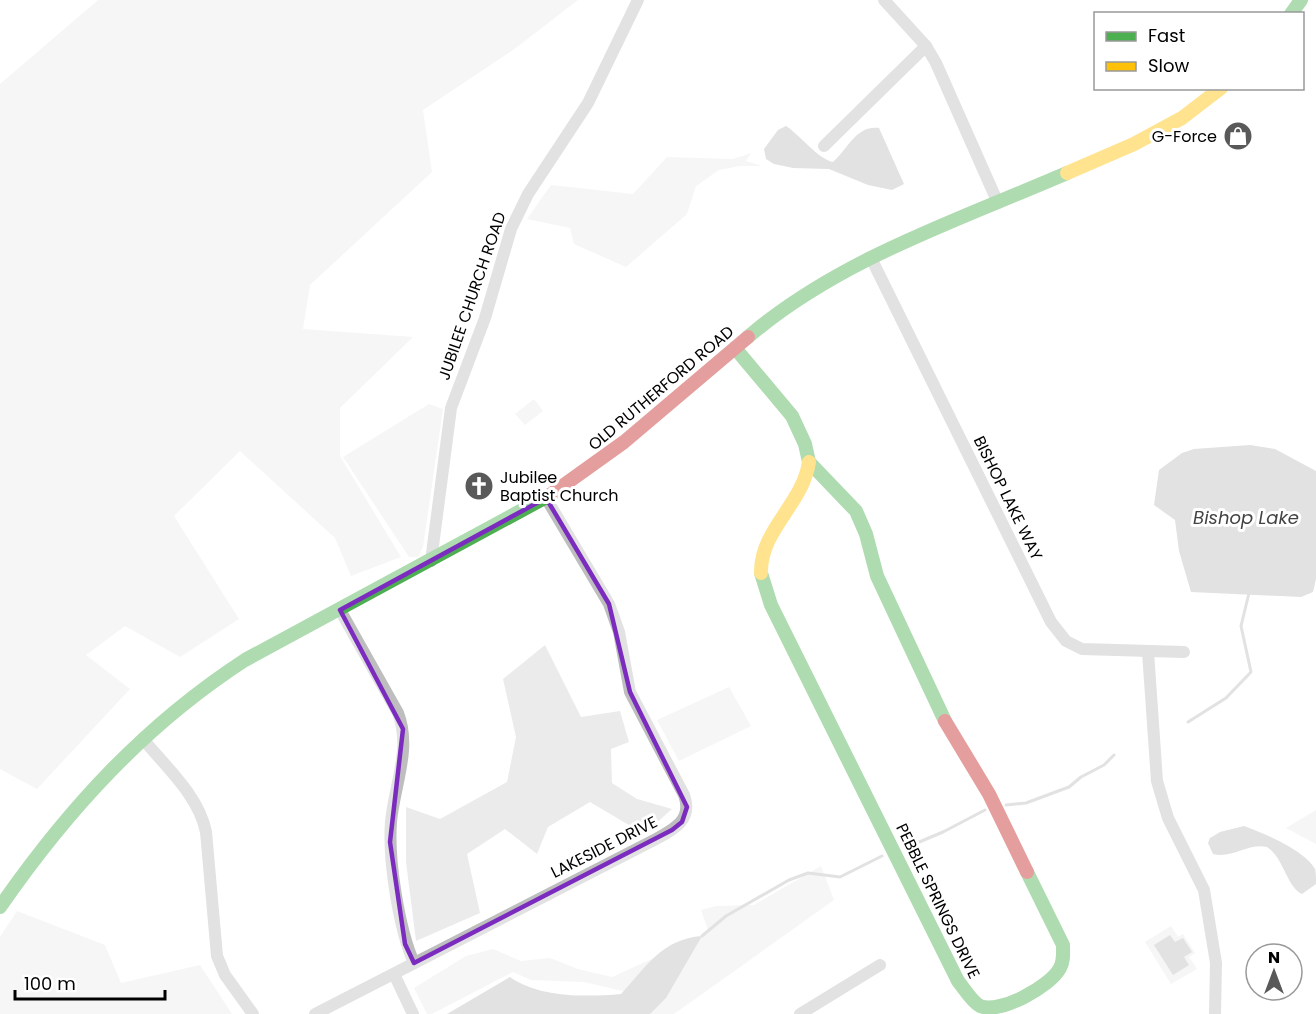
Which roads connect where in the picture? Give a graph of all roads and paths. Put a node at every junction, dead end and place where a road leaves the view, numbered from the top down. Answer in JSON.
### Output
{"nodes":[{"id":1,"x":638,"y":0,"type":"edge"},
{"id":2,"x":884,"y":0,"type":"edge"},
{"id":3,"x":926,"y":46,"type":"junction"},
{"id":4,"x":1218,"y":90,"type":"edge"},
{"id":5,"x":824,"y":146,"type":"dead end"},
{"id":6,"x":998,"y":203,"type":"junction"},
{"id":7,"x":871,"y":258,"type":"junction"},
{"id":8,"x":735,"y":348,"type":"junction"},
{"id":9,"x":809,"y":462,"type":"junction"},
{"id":10,"x":546,"y":498,"type":"junction"},
{"id":11,"x":431,"y":561,"type":"junction"},
{"id":12,"x":340,"y":610,"type":"junction"},
{"id":13,"x":1148,"y":652,"type":"junction"},
{"id":14,"x":1184,"y":652,"type":"dead end"},
{"id":15,"x":143,"y":738,"type":"junction"},
{"id":16,"x":0,"y":907,"type":"edge"},
{"id":17,"x":414,"y":963,"type":"junction"},
{"id":18,"x":880,"y":965,"type":"dead end"},
{"id":19,"x":394,"y":974,"type":"junction"},
{"id":20,"x":253,"y":1014,"type":"edge"},
{"id":21,"x":315,"y":1014,"type":"edge"},
{"id":22,"x":413,"y":1014,"type":"edge"},
{"id":23,"x":800,"y":1014,"type":"edge"},
{"id":24,"x":1215,"y":1014,"type":"edge"}],
"edges":[{"from":1,"to":11,"type":"street","name":"JUBILEE CHURCH ROAD"},
{"from":2,"to":3,"type":"street"},
{"from":3,"to":5,"type":"street"},
{"from":3,"to":6,"type":"street"},
{"from":4,"to":6,"type":"street","name":"OLD RUTHERFORD ROAD"},
{"from":6,"to":7,"type":"street","name":"OLD RUTHERFORD ROAD"},
{"from":7,"to":8,"type":"street","name":"OLD RUTHERFORD ROAD"},
{"from":7,"to":13,"type":"street","name":"BISHOP LAKE WAY"},
{"from":8,"to":9,"type":"street","name":"PEBBLE SPRINGS DRIVE"},
{"from":8,"to":10,"type":"street","name":"OLD RUTHERFORD ROAD"},
{"from":9,"to":9,"type":"street","name":"PEBBLE SPRINGS DRIVE"},
{"from":10,"to":11,"type":"street","name":"OLD RUTHERFORD ROAD"},
{"from":10,"to":17,"type":"street","name":"LAKESIDE DRIVE"},
{"from":11,"to":12,"type":"street","name":"OLD RUTHERFORD ROAD"},
{"from":12,"to":15,"type":"street","name":"OLD RUTHERFORD ROAD"},
{"from":12,"to":17,"type":"street"},
{"from":13,"to":14,"type":"street","name":"BISHOP LAKE WAY"},
{"from":13,"to":24,"type":"street"},
{"from":15,"to":16,"type":"street","name":"OLD RUTHERFORD ROAD"},
{"from":15,"to":20,"type":"street"},
{"from":17,"to":19,"type":"street","name":"LAKESIDE DRIVE"},
{"from":18,"to":23,"type":"street"},
{"from":19,"to":21,"type":"street","name":"LAKESIDE DRIVE"},
{"from":19,"to":22,"type":"street"}]}
